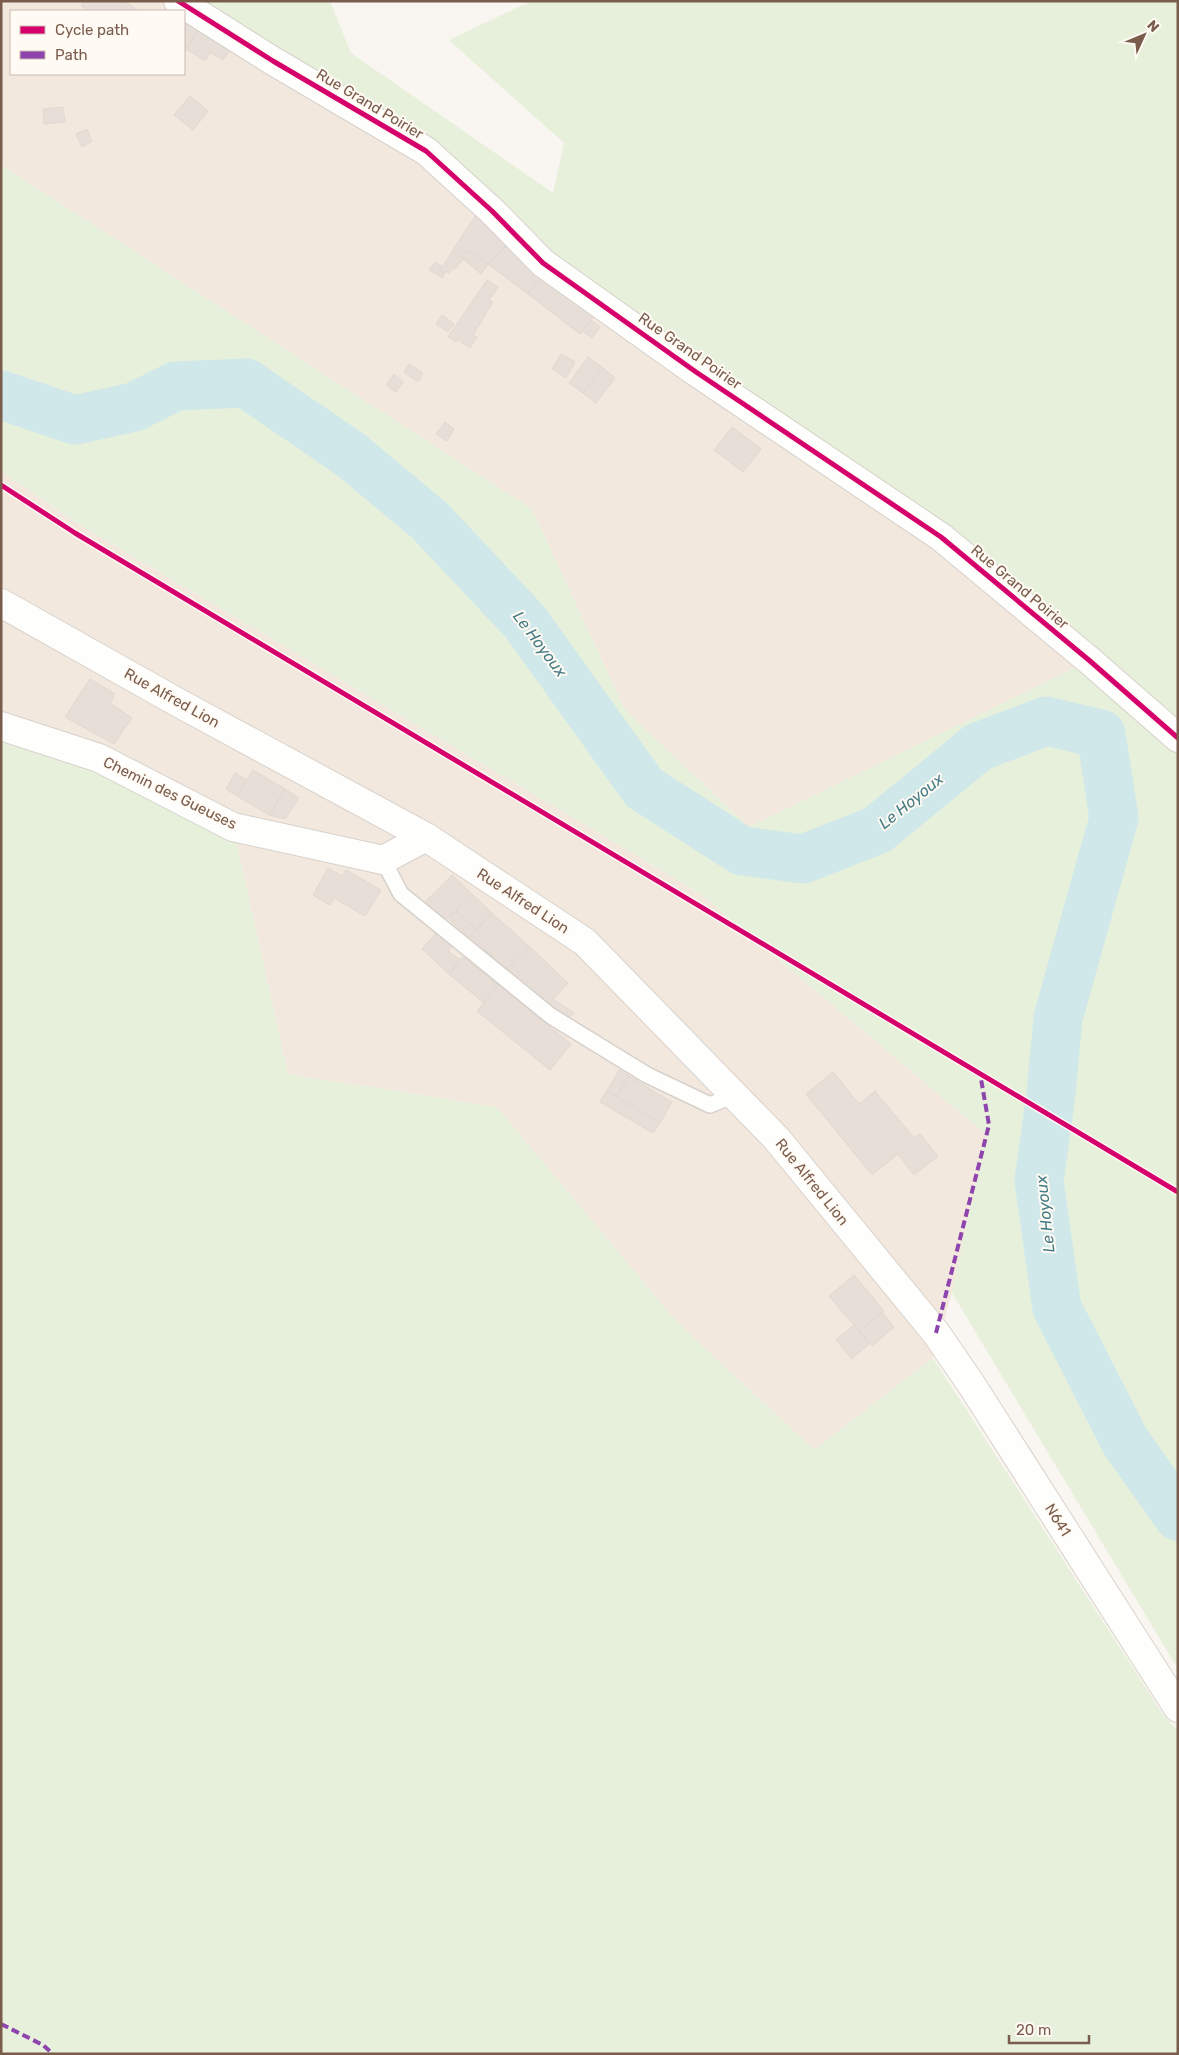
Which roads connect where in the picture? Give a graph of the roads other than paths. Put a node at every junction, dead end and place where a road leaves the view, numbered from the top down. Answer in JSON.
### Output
{"nodes":[{"id":1,"x":178,"y":1,"type":"edge"},
{"id":2,"x":1,"y":603,"type":"edge"},
{"id":3,"x":1,"y":726,"type":"edge"},
{"id":4,"x":1178,"y":738,"type":"edge"},
{"id":5,"x":426,"y":837,"type":"junction"},
{"id":6,"x":383,"y":860,"type":"junction"},
{"id":7,"x":734,"y":1095,"type":"junction"},
{"id":8,"x":936,"y":1333,"type":"joint"},
{"id":9,"x":1178,"y":1708,"type":"edge"}],
"edges":[{"from":1,"to":4,"type":"street","name":"Rue Grand Poirier"},
{"from":2,"to":5,"type":"street","name":"Rue Alfred Lion","number":"N641"},
{"from":3,"to":6,"type":"street","name":"Chemin des Gueuses"},
{"from":5,"to":6,"type":"street"},
{"from":5,"to":7,"type":"street","name":"Rue Alfred Lion","number":"N641"},
{"from":6,"to":7,"type":"lane"},
{"from":7,"to":8,"type":"street","name":"Rue Alfred Lion","number":"N641"},
{"from":8,"to":9,"type":"street","name":"N641","number":"N641"}]}
